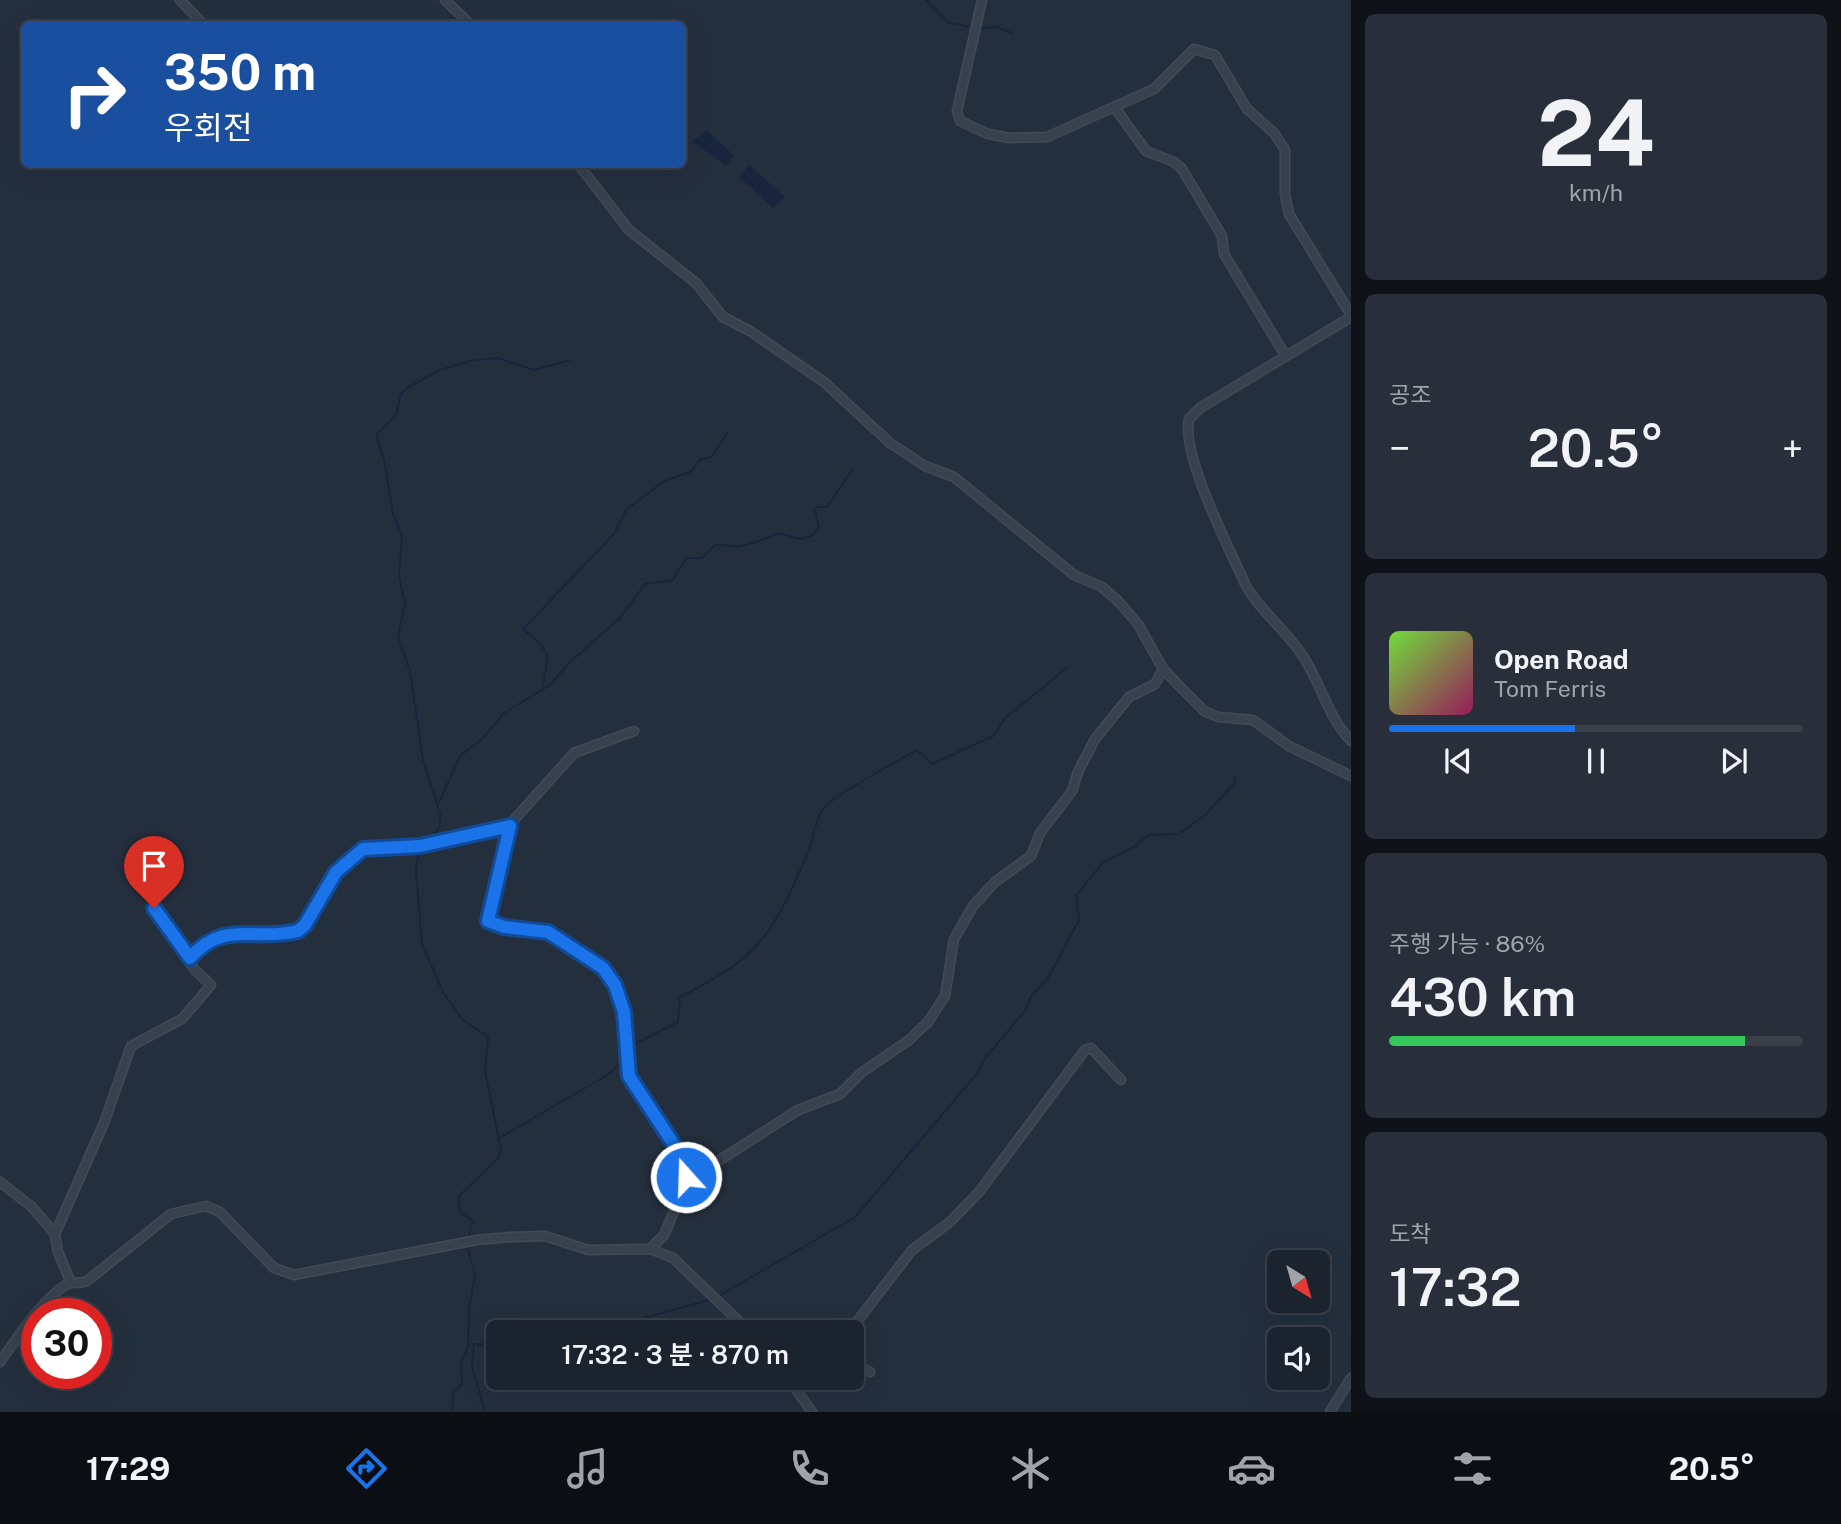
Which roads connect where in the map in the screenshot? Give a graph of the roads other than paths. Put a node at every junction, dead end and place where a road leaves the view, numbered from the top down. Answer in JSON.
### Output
{"nodes":[{"id":1,"x":180,"y":0,"type":"edge"},
{"id":2,"x":445,"y":0,"type":"edge"},
{"id":3,"x":982,"y":0,"type":"edge"},
{"id":4,"x":200,"y":21,"type":"edge"},
{"id":5,"x":467,"y":21,"type":"edge"},
{"id":6,"x":1115,"y":108,"type":"junction"},
{"id":7,"x":581,"y":168,"type":"edge"},
{"id":8,"x":1351,"y":316,"type":"edge"},
{"id":9,"x":1285,"y":355,"type":"junction"},
{"id":10,"x":1163,"y":669,"type":"junction"},
{"id":11,"x":634,"y":731,"type":"dead end"},
{"id":12,"x":1351,"y":741,"type":"edge"},
{"id":13,"x":1351,"y":776,"type":"edge"},
{"id":14,"x":510,"y":826,"type":"junction"},
{"id":15,"x":154,"y":908,"type":"dead end"},
{"id":16,"x":190,"y":958,"type":"junction"},
{"id":17,"x":1121,"y":1080,"type":"dead end"},
{"id":18,"x":0,"y":1182,"type":"edge"},
{"id":19,"x":684,"y":1186,"type":"junction"},
{"id":20,"x":55,"y":1234,"type":"junction"},
{"id":21,"x":664,"y":1235,"type":"junction"},
{"id":22,"x":650,"y":1249,"type":"junction"},
{"id":23,"x":673,"y":1258,"type":"junction"},
{"id":24,"x":71,"y":1283,"type":"junction"},
{"id":25,"x":738,"y":1320,"type":"edge"},
{"id":26,"x":858,"y":1320,"type":"edge"},
{"id":27,"x":0,"y":1362,"type":"edge"},
{"id":28,"x":864,"y":1369,"type":"edge"},
{"id":29,"x":870,"y":1372,"type":"dead end"},
{"id":30,"x":1351,"y":1378,"type":"edge"},
{"id":31,"x":797,"y":1390,"type":"edge"},
{"id":32,"x":812,"y":1412,"type":"edge"},
{"id":33,"x":1331,"y":1412,"type":"edge"}],
"edges":[{"from":1,"to":4,"type":"street"},
{"from":2,"to":5,"type":"street"},
{"from":3,"to":6,"type":"street"},
{"from":6,"to":8,"type":"street"},
{"from":6,"to":9,"type":"street"},
{"from":7,"to":10,"type":"street"},
{"from":8,"to":9,"type":"street"},
{"from":9,"to":12,"type":"street"},
{"from":10,"to":13,"type":"street"},
{"from":10,"to":19,"type":"street"},
{"from":11,"to":14,"type":"street"},
{"from":14,"to":16,"type":"street"},
{"from":14,"to":19,"type":"street"},
{"from":15,"to":16,"type":"street"},
{"from":16,"to":20,"type":"street"},
{"from":17,"to":26,"type":"street"},
{"from":18,"to":20,"type":"street"},
{"from":19,"to":21,"type":"street"},
{"from":20,"to":24,"type":"street"},
{"from":21,"to":22,"type":"street"},
{"from":21,"to":23,"type":"street"},
{"from":22,"to":23,"type":"street"},
{"from":22,"to":24,"type":"street"},
{"from":23,"to":25,"type":"street"},
{"from":24,"to":27,"type":"street"},
{"from":28,"to":29,"type":"street"},
{"from":30,"to":33,"type":"street"},
{"from":31,"to":32,"type":"street"}]}
